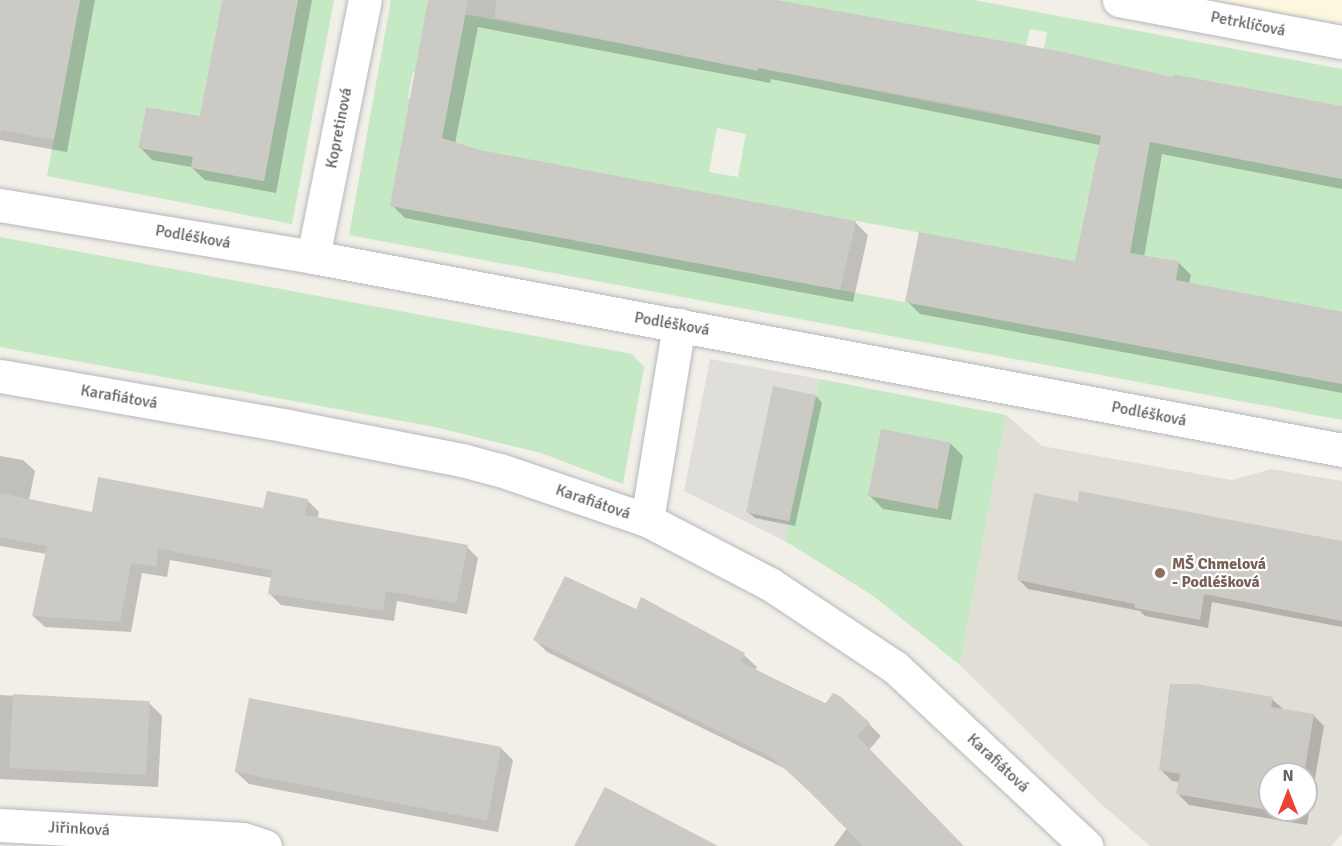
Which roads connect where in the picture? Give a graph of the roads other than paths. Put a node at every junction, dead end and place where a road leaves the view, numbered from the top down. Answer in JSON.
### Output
{"nodes":[{"id":1,"x":364,"y":0,"type":"edge"},
{"id":2,"x":1119,"y":0,"type":"edge"},
{"id":3,"x":1342,"y":42,"type":"edge"},
{"id":4,"x":0,"y":205,"type":"edge"},
{"id":5,"x":313,"y":257,"type":"junction"},
{"id":6,"x":679,"y":325,"type":"junction"},
{"id":7,"x":0,"y":376,"type":"edge"},
{"id":8,"x":1342,"y":450,"type":"edge"},
{"id":9,"x":647,"y":520,"type":"junction"},
{"id":10,"x":0,"y":825,"type":"edge"},
{"id":11,"x":265,"y":846,"type":"edge"},
{"id":12,"x":1086,"y":846,"type":"edge"}],
"edges":[{"from":1,"to":5,"type":"street","name":"Kopretinová"},
{"from":2,"to":3,"type":"street","name":"Petrklíčová"},
{"from":4,"to":5,"type":"street","name":"Podléšková"},
{"from":5,"to":6,"type":"street","name":"Podléšková"},
{"from":6,"to":8,"type":"street","name":"Podléšková"},
{"from":6,"to":9,"type":"street"},
{"from":7,"to":9,"type":"street","name":"Karafiátová"},
{"from":9,"to":12,"type":"street","name":"Karafiátová"},
{"from":10,"to":11,"type":"street","name":"Jiřinková"}]}
